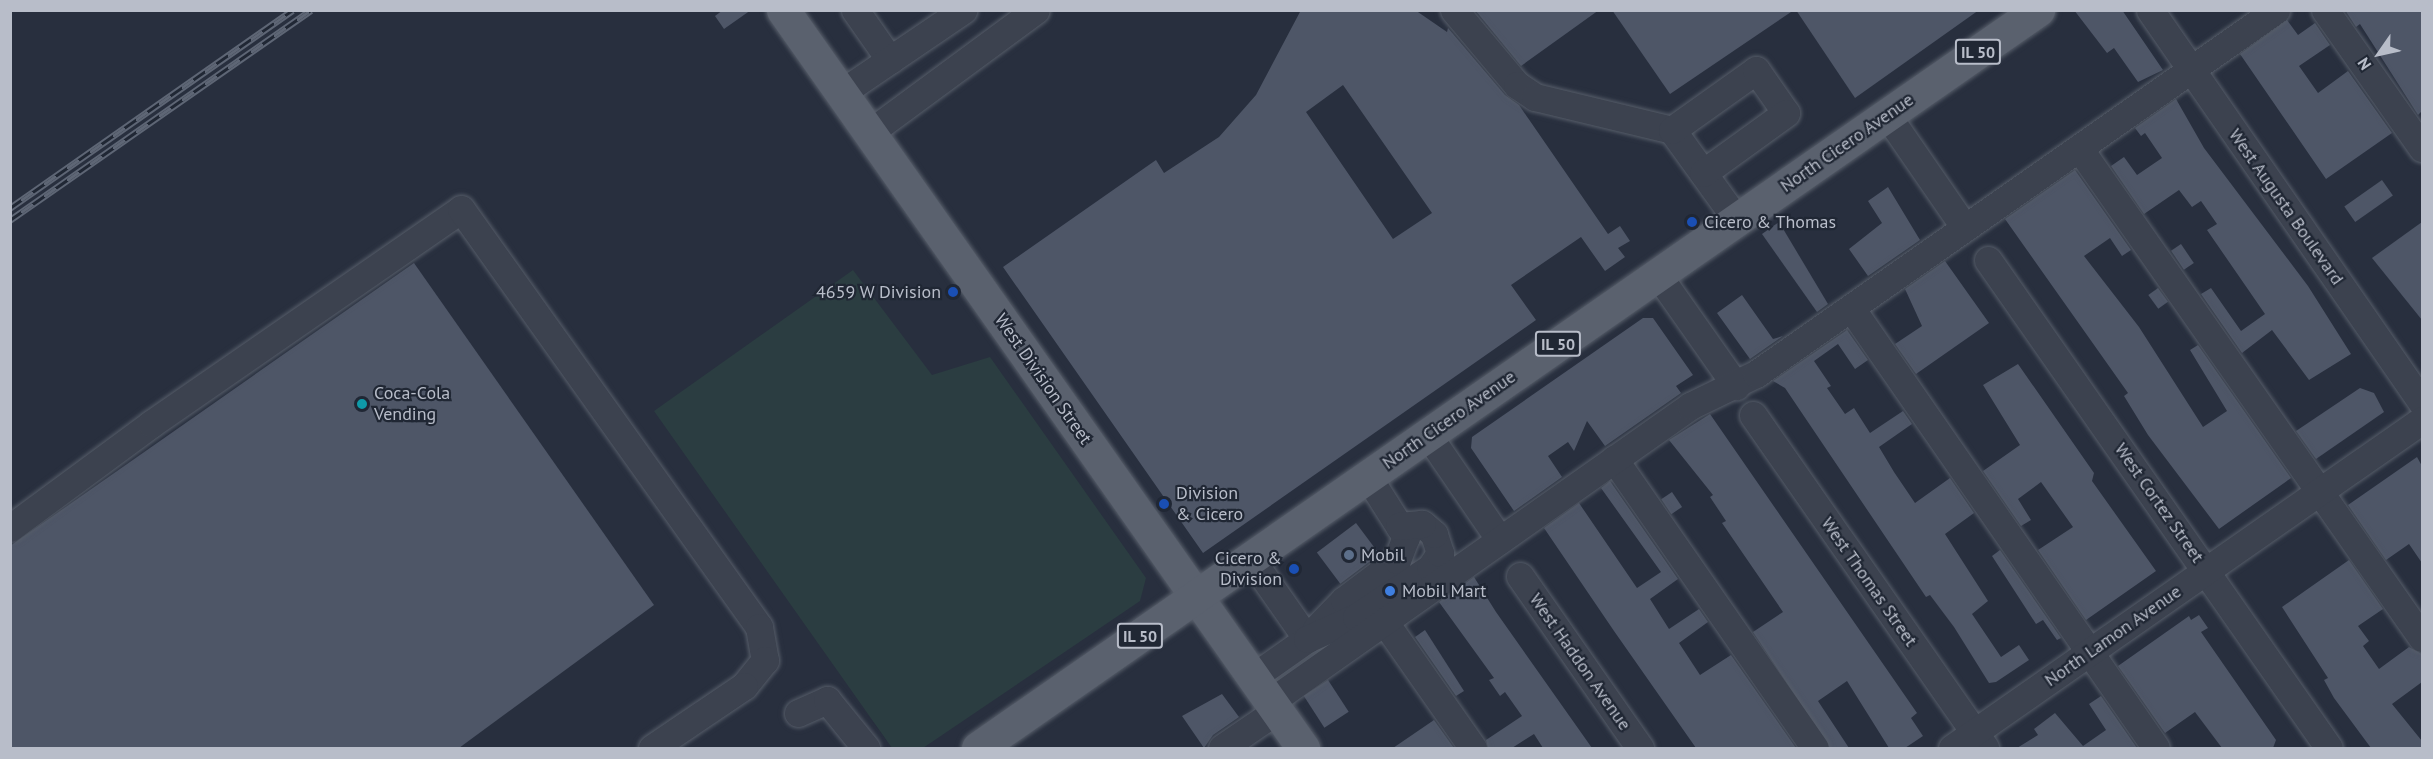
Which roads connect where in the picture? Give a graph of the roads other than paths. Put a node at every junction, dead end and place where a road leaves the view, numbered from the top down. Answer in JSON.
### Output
{"nodes":[{"id":1,"x":783,"y":10,"type":"edge"},
{"id":2,"x":855,"y":10,"type":"edge"},
{"id":3,"x":963,"y":10,"type":"edge"},
{"id":4,"x":1036,"y":10,"type":"edge"},
{"id":5,"x":1454,"y":10,"type":"edge"},
{"id":6,"x":2150,"y":10,"type":"edge"},
{"id":7,"x":2276,"y":10,"type":"edge"},
{"id":8,"x":2325,"y":10,"type":"edge"},
{"id":9,"x":2024,"y":14,"type":"edge"},
{"id":10,"x":927,"y":20,"type":"edge"},
{"id":11,"x":890,"y":60,"type":"junction"},
{"id":12,"x":2191,"y":70,"type":"junction"},
{"id":13,"x":841,"y":93,"type":"junction"},
{"id":14,"x":1887,"y":115,"type":"junction"},
{"id":15,"x":1672,"y":130,"type":"junction"},
{"id":16,"x":869,"y":133,"type":"junction"},
{"id":17,"x":2079,"y":148,"type":"junction"},
{"id":18,"x":2422,"y":148,"type":"edge"},
{"id":19,"x":1703,"y":173,"type":"junction"},
{"id":20,"x":1737,"y":220,"type":"junction"},
{"id":21,"x":1965,"y":228,"type":"junction"},
{"id":22,"x":1988,"y":260,"type":"dead end"},
{"id":23,"x":1658,"y":275,"type":"junction"},
{"id":24,"x":1851,"y":308,"type":"junction"},
{"id":25,"x":1736,"y":386,"type":"junction"},
{"id":26,"x":2422,"y":403,"type":"edge"},
{"id":27,"x":1754,"y":415,"type":"dead end"},
{"id":28,"x":2422,"y":420,"type":"edge"},
{"id":29,"x":1428,"y":435,"type":"junction"},
{"id":30,"x":1614,"y":459,"type":"junction"},
{"id":31,"x":1368,"y":477,"type":"junction"},
{"id":32,"x":2322,"y":490,"type":"junction"},
{"id":33,"x":1399,"y":526,"type":"junction"},
{"id":34,"x":10,"y":528,"type":"edge"},
{"id":35,"x":1500,"y":540,"type":"junction"},
{"id":36,"x":1251,"y":559,"type":"junction"},
{"id":37,"x":2206,"y":571,"type":"junction"},
{"id":38,"x":1520,"y":576,"type":"dead end"},
{"id":39,"x":1197,"y":596,"type":"junction"},
{"id":40,"x":1384,"y":621,"type":"junction"},
{"id":41,"x":2422,"y":638,"type":"edge"},
{"id":42,"x":1307,"y":639,"type":"junction"},
{"id":43,"x":2089,"y":653,"type":"junction"},
{"id":44,"x":1266,"y":696,"type":"junction"},
{"id":45,"x":798,"y":713,"type":"dead end"},
{"id":46,"x":1980,"y":741,"type":"edge"},
{"id":47,"x":652,"y":748,"type":"edge"},
{"id":48,"x":866,"y":748,"type":"edge"},
{"id":49,"x":978,"y":748,"type":"edge"},
{"id":50,"x":1222,"y":748,"type":"edge"},
{"id":51,"x":1303,"y":748,"type":"edge"},
{"id":52,"x":1473,"y":748,"type":"edge"},
{"id":53,"x":1640,"y":748,"type":"edge"},
{"id":54,"x":1815,"y":748,"type":"edge"},
{"id":55,"x":1952,"y":748,"type":"edge"},
{"id":56,"x":2156,"y":748,"type":"edge"},
{"id":57,"x":2329,"y":748,"type":"edge"}],
"edges":[{"from":1,"to":13,"type":"main road","name":"West Division Street"},
{"from":2,"to":11,"type":"street"},
{"from":3,"to":10,"type":"street"},
{"from":4,"to":16,"type":"street"},
{"from":5,"to":15,"type":"street"},
{"from":6,"to":12,"type":"street","name":"West Augusta Boulevard"},
{"from":7,"to":12,"type":"street"},
{"from":8,"to":18,"type":"street"},
{"from":9,"to":14,"type":"main road","name":"North Cicero Avenue","number":"IL 50"},
{"from":10,"to":11,"type":"street"},
{"from":11,"to":13,"type":"street"},
{"from":12,"to":17,"type":"street"},
{"from":12,"to":26,"type":"street","name":"West Augusta Boulevard"},
{"from":13,"to":16,"type":"main road","name":"West Division Street"},
{"from":14,"to":20,"type":"main road","name":"North Cicero Avenue","number":"IL 50"},
{"from":14,"to":21,"type":"street"},
{"from":15,"to":19,"type":"street"},
{"from":15,"to":19,"type":"street"},
{"from":16,"to":39,"type":"main road","name":"West Division Street"},
{"from":17,"to":21,"type":"street"},
{"from":17,"to":32,"type":"street"},
{"from":19,"to":20,"type":"street"},
{"from":20,"to":23,"type":"main road","name":"North Cicero Avenue","number":"IL 50"},
{"from":21,"to":24,"type":"street"},
{"from":22,"to":37,"type":"street","name":"West Cortez Street"},
{"from":23,"to":25,"type":"street"},
{"from":23,"to":29,"type":"main road","name":"North Cicero Avenue","number":"IL 50"},
{"from":24,"to":25,"type":"street"},
{"from":24,"to":43,"type":"street"},
{"from":25,"to":30,"type":"street"},
{"from":27,"to":46,"type":"street","name":"West Thomas Street"},
{"from":28,"to":32,"type":"street","name":"North Lamon Avenue"},
{"from":29,"to":31,"type":"main road","name":"North Cicero Avenue","number":"IL 50"},
{"from":29,"to":35,"type":"street"},
{"from":30,"to":35,"type":"street"},
{"from":30,"to":54,"type":"street"},
{"from":31,"to":33,"type":"street"},
{"from":31,"to":36,"type":"main road","name":"North Cicero Avenue","number":"IL 50"},
{"from":32,"to":37,"type":"street","name":"North Lamon Avenue"},
{"from":32,"to":41,"type":"street"},
{"from":33,"to":42,"type":"street"},
{"from":33,"to":42,"type":"street"},
{"from":34,"to":47,"type":"street"},
{"from":35,"to":40,"type":"street"},
{"from":36,"to":39,"type":"main road","name":"North Cicero Avenue","number":"IL 50"},
{"from":36,"to":42,"type":"street"},
{"from":37,"to":43,"type":"street","name":"North Lamon Avenue"},
{"from":37,"to":57,"type":"street","name":"West Cortez Street"},
{"from":38,"to":53,"type":"street","name":"West Haddon Avenue"},
{"from":39,"to":44,"type":"main road","name":"West Division Street"},
{"from":39,"to":49,"type":"main road","name":"North Cicero Avenue","number":"IL 50"},
{"from":40,"to":44,"type":"street"},
{"from":40,"to":52,"type":"street"},
{"from":42,"to":44,"type":"street"},
{"from":43,"to":46,"type":"street","name":"North Lamon Avenue"},
{"from":43,"to":56,"type":"street"},
{"from":44,"to":50,"type":"street"},
{"from":44,"to":51,"type":"main road","name":"West Division Street"},
{"from":45,"to":48,"type":"street"},
{"from":46,"to":55,"type":"street","name":"North Lamon Avenue"}]}
